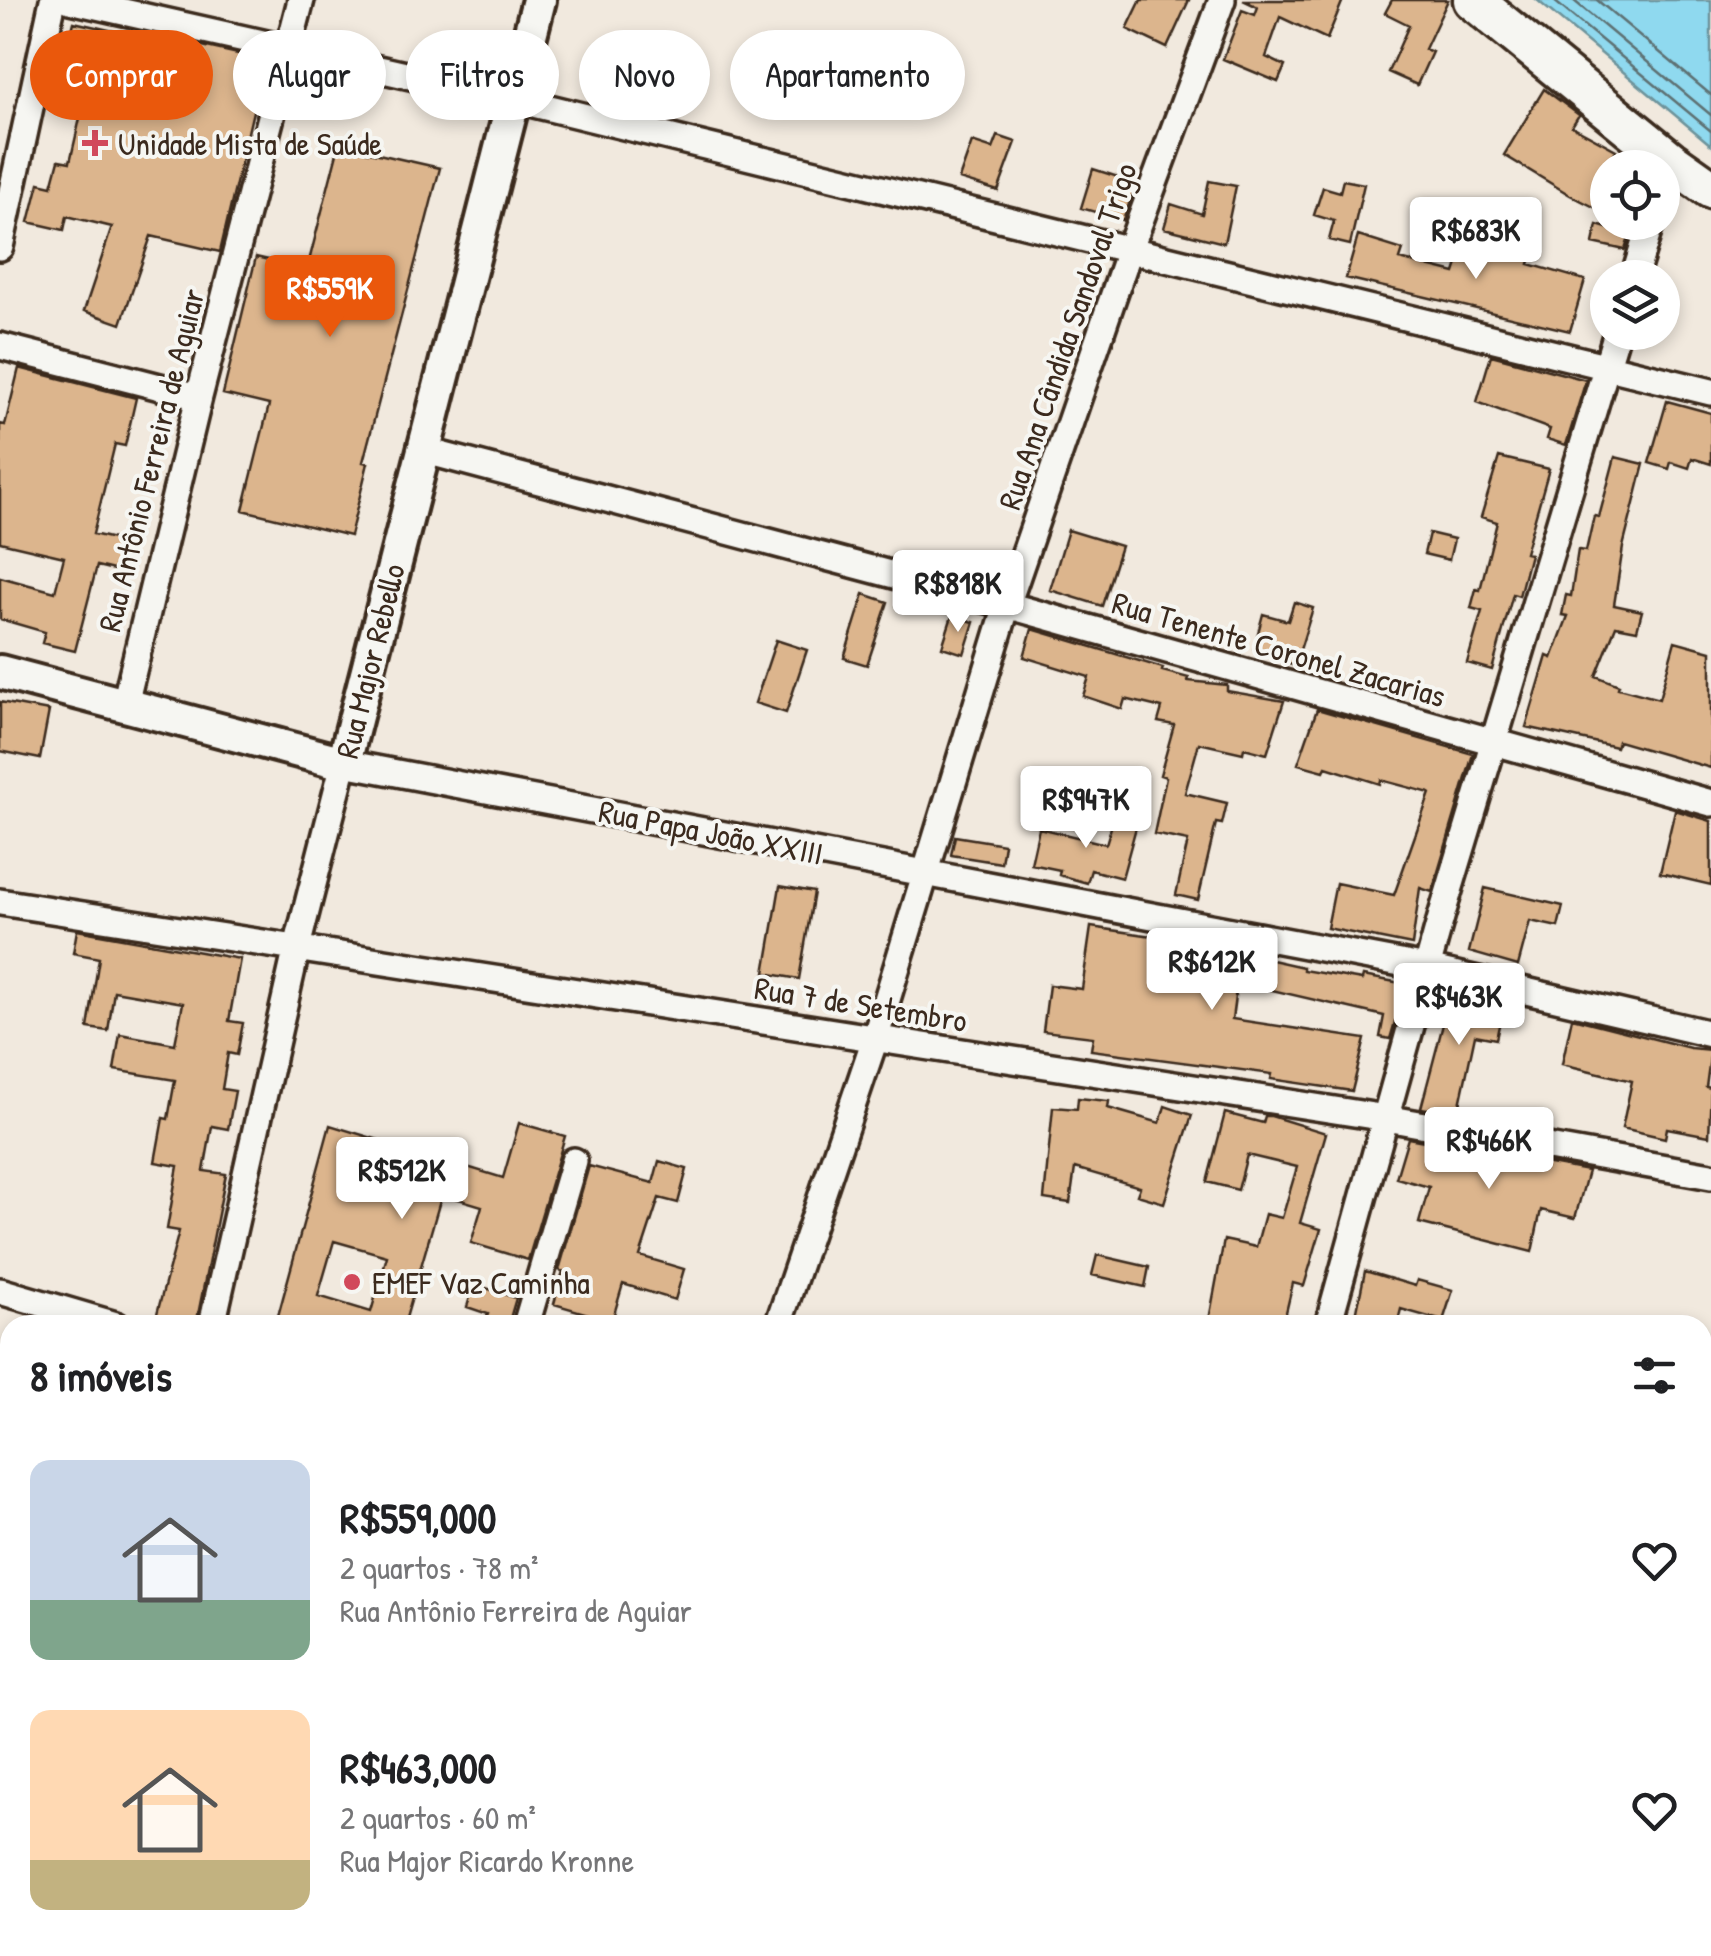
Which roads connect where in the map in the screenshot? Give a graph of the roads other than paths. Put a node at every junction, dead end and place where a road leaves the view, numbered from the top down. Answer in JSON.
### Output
{"nodes":[{"id":1,"x":53,"y":0,"type":"edge"},
{"id":2,"x":70,"y":0,"type":"edge"},
{"id":3,"x":301,"y":0,"type":"edge"},
{"id":4,"x":539,"y":0,"type":"edge"},
{"id":5,"x":1222,"y":0,"type":"edge"},
{"id":6,"x":1473,"y":0,"type":"edge"},
{"id":7,"x":293,"y":30,"type":"edge"},
{"id":8,"x":531,"y":30,"type":"edge"},
{"id":9,"x":233,"y":37,"type":"edge"},
{"id":10,"x":559,"y":110,"type":"edge"},
{"id":11,"x":270,"y":120,"type":"edge"},
{"id":12,"x":508,"y":120,"type":"edge"},
{"id":13,"x":1640,"y":150,"type":"edge"},
{"id":14,"x":1680,"y":178,"type":"edge"},
{"id":15,"x":1711,"y":189,"type":"edge"},
{"id":16,"x":0,"y":248,"type":"edge"},
{"id":17,"x":1130,"y":248,"type":"junction"},
{"id":18,"x":0,"y":346,"type":"edge"},
{"id":19,"x":1611,"y":350,"type":"edge"},
{"id":20,"x":1606,"y":366,"type":"junction"},
{"id":21,"x":1711,"y":392,"type":"edge"},
{"id":22,"x":200,"y":397,"type":"junction"},
{"id":23,"x":422,"y":450,"type":"junction"},
{"id":24,"x":1007,"y":606,"type":"junction"},
{"id":25,"x":0,"y":672,"type":"edge"},
{"id":26,"x":125,"y":704,"type":"junction"},
{"id":27,"x":1494,"y":743,"type":"junction"},
{"id":28,"x":344,"y":763,"type":"junction"},
{"id":29,"x":1711,"y":803,"type":"edge"},
{"id":30,"x":925,"y":872,"type":"junction"},
{"id":31,"x":0,"y":902,"type":"edge"},
{"id":32,"x":298,"y":947,"type":"junction"},
{"id":33,"x":1427,"y":968,"type":"junction"},
{"id":34,"x":1711,"y":1034,"type":"edge"},
{"id":35,"x":875,"y":1039,"type":"junction"},
{"id":36,"x":1386,"y":1118,"type":"junction"},
{"id":37,"x":574,"y":1161,"type":"dead end"},
{"id":38,"x":1711,"y":1176,"type":"edge"},
{"id":39,"x":0,"y":1290,"type":"edge"},
{"id":40,"x":83,"y":1315,"type":"edge"},
{"id":41,"x":214,"y":1315,"type":"edge"},
{"id":42,"x":529,"y":1315,"type":"edge"},
{"id":43,"x":781,"y":1315,"type":"edge"},
{"id":44,"x":1331,"y":1315,"type":"edge"}],
"edges":[{"from":1,"to":16,"type":"street"},
{"from":2,"to":9,"type":"street"},
{"from":3,"to":7,"type":"street","name":"Rua Antônio Ferreira de Aguiar"},
{"from":4,"to":8,"type":"street","name":"Rua Major Rebello"},
{"from":5,"to":17,"type":"street","name":"Rua Ana Cândida Sandoval Trigo"},
{"from":6,"to":13,"type":"main road"},
{"from":10,"to":17,"type":"street"},
{"from":11,"to":22,"type":"street","name":"Rua Antônio Ferreira de Aguiar"},
{"from":12,"to":23,"type":"street","name":"Rua Major Rebello"},
{"from":14,"to":15,"type":"main road"},
{"from":17,"to":20,"type":"street"},
{"from":17,"to":24,"type":"street","name":"Rua Ana Cândida Sandoval Trigo"},
{"from":18,"to":22,"type":"street"},
{"from":19,"to":20,"type":"street"},
{"from":20,"to":21,"type":"street"},
{"from":20,"to":27,"type":"street"},
{"from":22,"to":26,"type":"street","name":"Rua Antônio Ferreira de Aguiar"},
{"from":23,"to":24,"type":"street","name":"Rua Tenente Coronel Zacarias"},
{"from":23,"to":28,"type":"street","name":"Rua Major Rebello"},
{"from":24,"to":27,"type":"street","name":"Rua Tenente Coronel Zacarias"},
{"from":24,"to":30,"type":"street","name":"Rua Ana Cândida Sandoval Trigo"},
{"from":25,"to":26,"type":"street","name":"Rua Papa João XXIII"},
{"from":26,"to":28,"type":"street","name":"Rua Papa João XXIII"},
{"from":27,"to":29,"type":"street","name":"Rua Tenente Coronel Zacarias"},
{"from":27,"to":33,"type":"street"},
{"from":28,"to":30,"type":"street","name":"Rua Papa João XXIII"},
{"from":28,"to":32,"type":"street","name":"Rua Major Rebello"},
{"from":30,"to":33,"type":"street","name":"Rua Papa João XXIII"},
{"from":30,"to":35,"type":"street","name":"Rua Ana Cândida Sandoval Trigo"},
{"from":31,"to":32,"type":"street","name":"Rua 7 de Setembro"},
{"from":32,"to":35,"type":"street","name":"Rua 7 de Setembro"},
{"from":32,"to":41,"type":"street","name":"Rua Major Rebello"},
{"from":33,"to":34,"type":"street","name":"Rua Papa João XXIII"},
{"from":33,"to":36,"type":"street"},
{"from":35,"to":36,"type":"street","name":"Rua 7 de Setembro"},
{"from":35,"to":43,"type":"street","name":"Rua Ana Cândida Sandoval Trigo"},
{"from":36,"to":38,"type":"street","name":"Rua 7 de Setembro"},
{"from":36,"to":44,"type":"street"},
{"from":37,"to":42,"type":"street"},
{"from":39,"to":40,"type":"street"}]}
